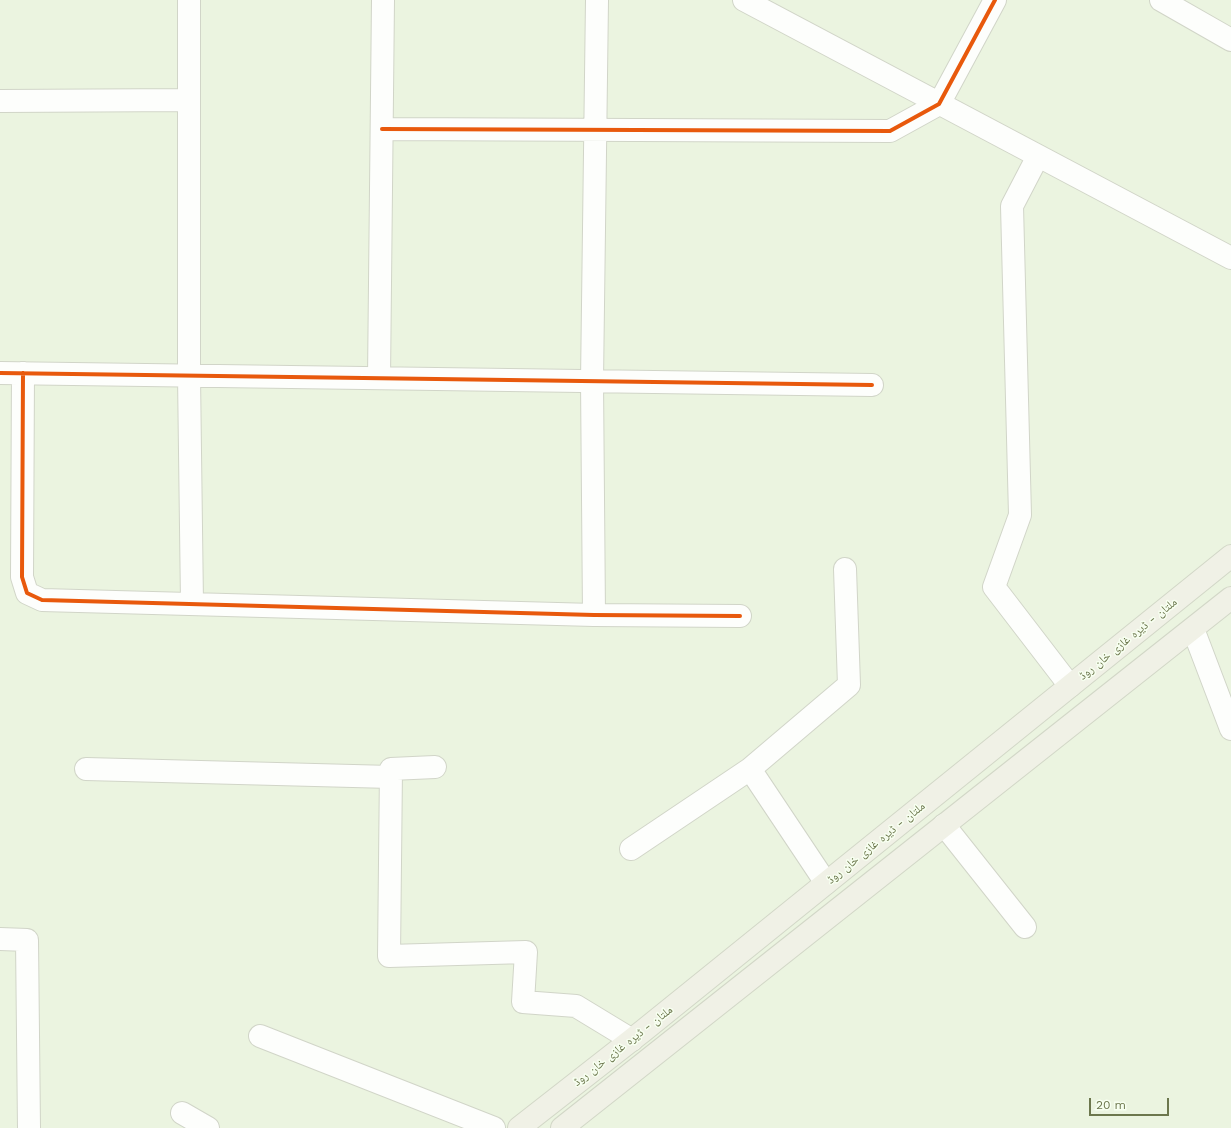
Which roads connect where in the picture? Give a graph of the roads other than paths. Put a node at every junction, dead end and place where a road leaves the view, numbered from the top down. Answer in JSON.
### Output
{"nodes":[{"id":1,"x":189,"y":0,"type":"edge"},
{"id":2,"x":383,"y":0,"type":"edge"},
{"id":3,"x":598,"y":0,"type":"edge"},
{"id":4,"x":744,"y":0,"type":"edge"},
{"id":5,"x":995,"y":0,"type":"edge"},
{"id":6,"x":1161,"y":0,"type":"edge"},
{"id":7,"x":1231,"y":40,"type":"edge"},
{"id":8,"x":189,"y":100,"type":"junction"},
{"id":9,"x":0,"y":101,"type":"edge"},
{"id":10,"x":939,"y":104,"type":"junction"},
{"id":11,"x":382,"y":129,"type":"junction"},
{"id":12,"x":596,"y":131,"type":"junction"},
{"id":13,"x":1038,"y":156,"type":"junction"},
{"id":14,"x":1231,"y":258,"type":"edge"},
{"id":15,"x":0,"y":374,"type":"edge"},
{"id":16,"x":23,"y":374,"type":"junction"},
{"id":17,"x":189,"y":376,"type":"junction"},
{"id":18,"x":379,"y":378,"type":"junction"},
{"id":19,"x":592,"y":381,"type":"junction"},
{"id":20,"x":872,"y":384,"type":"dead end"},
{"id":21,"x":1231,"y":556,"type":"edge"},
{"id":22,"x":845,"y":569,"type":"dead end"},
{"id":23,"x":1231,"y":598,"type":"edge"},
{"id":24,"x":192,"y":603,"type":"junction"},
{"id":25,"x":594,"y":614,"type":"junction"},
{"id":26,"x":740,"y":616,"type":"dead end"},
{"id":27,"x":1193,"y":629,"type":"junction"},
{"id":28,"x":1070,"y":686,"type":"junction"},
{"id":29,"x":1231,"y":729,"type":"edge"},
{"id":30,"x":435,"y":767,"type":"dead end"},
{"id":31,"x":86,"y":769,"type":"dead end"},
{"id":32,"x":750,"y":769,"type":"junction"},
{"id":33,"x":391,"y":777,"type":"junction"},
{"id":34,"x":944,"y":825,"type":"junction"},
{"id":35,"x":631,"y":849,"type":"dead end"},
{"id":36,"x":826,"y":883,"type":"junction"},
{"id":37,"x":1025,"y":927,"type":"dead end"},
{"id":38,"x":0,"y":940,"type":"edge"},
{"id":39,"x":638,"y":1035,"type":"junction"},
{"id":40,"x":260,"y":1036,"type":"dead end"},
{"id":41,"x":660,"y":1051,"type":"junction"},
{"id":42,"x":182,"y":1112,"type":"dead end"},
{"id":43,"x":29,"y":1128,"type":"edge"},
{"id":44,"x":208,"y":1128,"type":"edge"},
{"id":45,"x":494,"y":1128,"type":"edge"},
{"id":46,"x":519,"y":1128,"type":"edge"},
{"id":47,"x":562,"y":1128,"type":"edge"}],
"edges":[{"from":1,"to":8,"type":"street"},
{"from":2,"to":11,"type":"street"},
{"from":3,"to":12,"type":"street"},
{"from":4,"to":10,"type":"street"},
{"from":5,"to":10,"type":"street"},
{"from":6,"to":7,"type":"street"},
{"from":8,"to":9,"type":"street"},
{"from":8,"to":17,"type":"street"},
{"from":10,"to":12,"type":"street"},
{"from":10,"to":13,"type":"street"},
{"from":11,"to":12,"type":"street"},
{"from":11,"to":18,"type":"street"},
{"from":12,"to":19,"type":"street"},
{"from":13,"to":14,"type":"street"},
{"from":13,"to":28,"type":"street"},
{"from":15,"to":16,"type":"street"},
{"from":16,"to":17,"type":"street"},
{"from":16,"to":24,"type":"street"},
{"from":17,"to":18,"type":"street"},
{"from":17,"to":24,"type":"street"},
{"from":18,"to":19,"type":"street"},
{"from":19,"to":20,"type":"street"},
{"from":19,"to":25,"type":"street"},
{"from":21,"to":28,"type":"highway","name":"ملتان - ڈیرہ غازی خان روڈ"},
{"from":22,"to":32,"type":"street"},
{"from":23,"to":27,"type":"highway"},
{"from":24,"to":25,"type":"street"},
{"from":25,"to":26,"type":"street"},
{"from":27,"to":29,"type":"street"},
{"from":27,"to":34,"type":"highway"},
{"from":28,"to":36,"type":"highway","name":"ملتان - ڈیرہ غازی خان روڈ"},
{"from":30,"to":33,"type":"street"},
{"from":31,"to":33,"type":"street"},
{"from":32,"to":35,"type":"street"},
{"from":32,"to":36,"type":"street"},
{"from":33,"to":39,"type":"street"},
{"from":34,"to":37,"type":"street"},
{"from":34,"to":41,"type":"highway"},
{"from":36,"to":39,"type":"highway","name":"ملتان - ڈیرہ غازی خان روڈ"},
{"from":38,"to":43,"type":"street"},
{"from":39,"to":41,"type":"highway"},
{"from":39,"to":46,"type":"highway","name":"ملتان - ڈیرہ غازی خان روڈ"},
{"from":40,"to":45,"type":"street"},
{"from":41,"to":47,"type":"highway"},
{"from":42,"to":44,"type":"street"}]}
